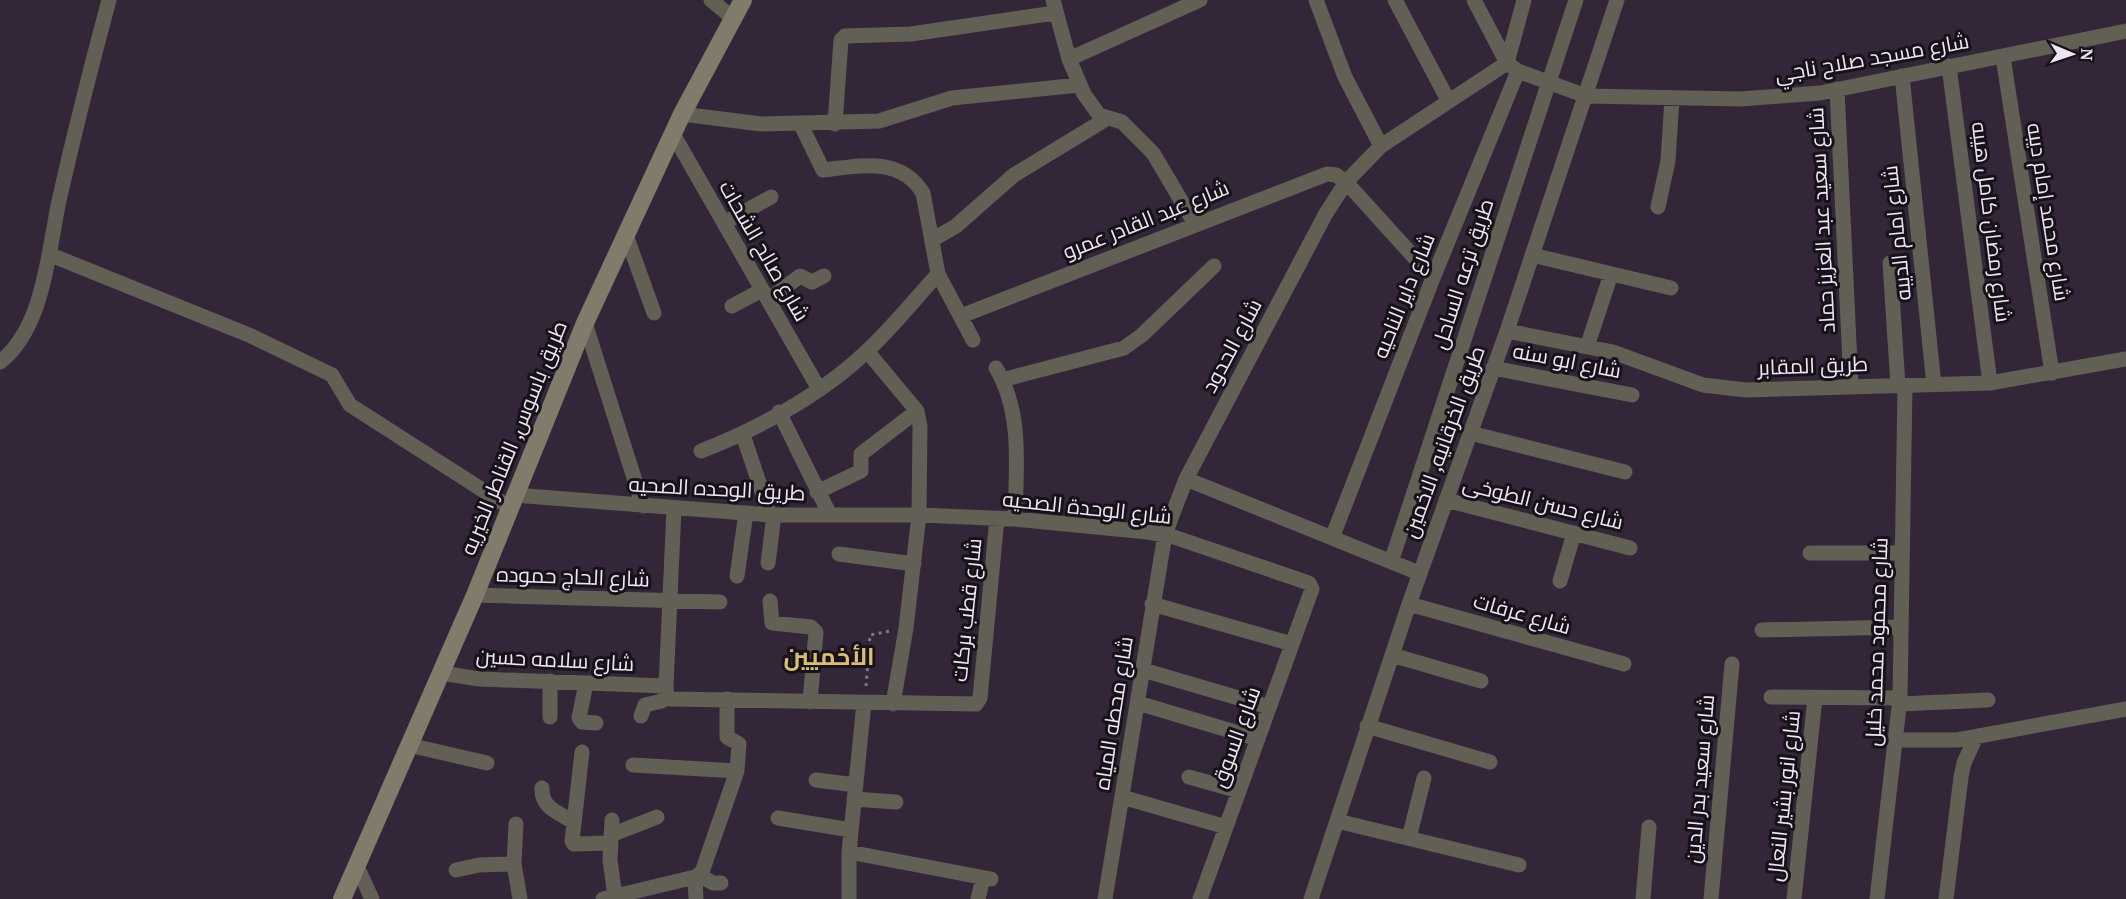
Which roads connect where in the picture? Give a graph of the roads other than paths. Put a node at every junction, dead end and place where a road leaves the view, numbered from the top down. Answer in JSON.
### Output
{"nodes":[{"id":1,"x":109,"y":0,"type":"edge"},
{"id":2,"x":711,"y":0,"type":"edge"},
{"id":3,"x":742,"y":0,"type":"edge"},
{"id":4,"x":1200,"y":0,"type":"edge"},
{"id":5,"x":1316,"y":0,"type":"edge"},
{"id":6,"x":1395,"y":0,"type":"edge"},
{"id":7,"x":1474,"y":0,"type":"edge"},
{"id":8,"x":1524,"y":0,"type":"edge"},
{"id":9,"x":1576,"y":0,"type":"edge"},
{"id":10,"x":1617,"y":0,"type":"edge"},
{"id":11,"x":1054,"y":6,"type":"edge"},
{"id":12,"x":1166,"y":7,"type":"edge"},
{"id":13,"x":734,"y":19,"type":"junction"},
{"id":14,"x":2126,"y":31,"type":"edge"},
{"id":15,"x":2003,"y":57,"type":"junction"},
{"id":16,"x":1069,"y":59,"type":"junction"},
{"id":17,"x":1950,"y":66,"type":"junction"},
{"id":18,"x":1513,"y":67,"type":"junction"},
{"id":19,"x":1902,"y":76,"type":"junction"},
{"id":20,"x":1547,"y":82,"type":"junction"},
{"id":21,"x":1078,"y":85,"type":"junction"},
{"id":22,"x":1837,"y":89,"type":"junction"},
{"id":23,"x":1586,"y":96,"type":"junction"},
{"id":24,"x":1672,"y":98,"type":"junction"},
{"id":25,"x":1448,"y":100,"type":"junction"},
{"id":26,"x":682,"y":114,"type":"junction"},
{"id":27,"x":1106,"y":119,"type":"junction"},
{"id":28,"x":835,"y":124,"type":"junction"},
{"id":29,"x":801,"y":125,"type":"junction"},
{"id":30,"x":673,"y":134,"type":"junction"},
{"id":31,"x":1381,"y":146,"type":"junction"},
{"id":32,"x":1346,"y":182,"type":"junction"},
{"id":33,"x":771,"y":197,"type":"dead end"},
{"id":34,"x":1658,"y":207,"type":"dead end"},
{"id":35,"x":724,"y":223,"type":"junction"},
{"id":36,"x":1195,"y":224,"type":"junction"},
{"id":37,"x":626,"y":235,"type":"junction"},
{"id":38,"x":932,"y":240,"type":"junction"},
{"id":39,"x":51,"y":255,"type":"junction"},
{"id":40,"x":1532,"y":255,"type":"junction"},
{"id":41,"x":1890,"y":263,"type":"dead end"},
{"id":42,"x":1214,"y":266,"type":"dead end"},
{"id":43,"x":938,"y":274,"type":"junction"},
{"id":44,"x":1611,"y":274,"type":"junction"},
{"id":45,"x":825,"y":276,"type":"dead end"},
{"id":46,"x":1433,"y":278,"type":"junction"},
{"id":47,"x":1671,"y":288,"type":"dead end"},
{"id":48,"x":765,"y":295,"type":"junction"},
{"id":49,"x":732,"y":306,"type":"dead end"},
{"id":50,"x":654,"y":314,"type":"dead end"},
{"id":51,"x":961,"y":316,"type":"junction"},
{"id":52,"x":585,"y":323,"type":"junction"},
{"id":53,"x":1507,"y":331,"type":"junction"},
{"id":54,"x":974,"y":340,"type":"dead end"},
{"id":55,"x":1587,"y":346,"type":"junction"},
{"id":56,"x":867,"y":351,"type":"junction"},
{"id":57,"x":2126,"y":359,"type":"edge"},
{"id":58,"x":0,"y":362,"type":"edge"},
{"id":59,"x":1493,"y":368,"type":"junction"},
{"id":60,"x":2052,"y":373,"type":"junction"},
{"id":61,"x":1990,"y":383,"type":"junction"},
{"id":62,"x":1851,"y":385,"type":"junction"},
{"id":63,"x":1934,"y":385,"type":"junction"},
{"id":64,"x":1901,"y":386,"type":"junction"},
{"id":65,"x":819,"y":389,"type":"junction"},
{"id":66,"x":1632,"y":396,"type":"dead end"},
{"id":67,"x":917,"y":411,"type":"junction"},
{"id":68,"x":779,"y":412,"type":"junction"},
{"id":69,"x":1470,"y":433,"type":"junction"},
{"id":70,"x":743,"y":435,"type":"junction"},
{"id":71,"x":701,"y":451,"type":"dead end"},
{"id":72,"x":1625,"y":472,"type":"dead end"},
{"id":73,"x":1186,"y":479,"type":"junction"},
{"id":74,"x":817,"y":492,"type":"junction"},
{"id":75,"x":1446,"y":500,"type":"junction"},
{"id":76,"x":511,"y":501,"type":"junction"},
{"id":77,"x":643,"y":506,"type":"junction"},
{"id":78,"x":674,"y":508,"type":"junction"},
{"id":79,"x":746,"y":513,"type":"junction"},
{"id":80,"x":772,"y":515,"type":"junction"},
{"id":81,"x":830,"y":515,"type":"junction"},
{"id":82,"x":919,"y":515,"type":"junction"},
{"id":83,"x":997,"y":518,"type":"junction"},
{"id":84,"x":1015,"y":519,"type":"junction"},
{"id":85,"x":1574,"y":533,"type":"junction"},
{"id":86,"x":1165,"y":534,"type":"junction"},
{"id":87,"x":1332,"y":538,"type":"junction"},
{"id":88,"x":1630,"y":548,"type":"dead end"},
{"id":89,"x":1902,"y":552,"type":"junction"},
{"id":90,"x":1810,"y":553,"type":"dead end"},
{"id":91,"x":839,"y":554,"type":"dead end"},
{"id":92,"x":768,"y":562,"type":"dead end"},
{"id":93,"x":1391,"y":562,"type":"junction"},
{"id":94,"x":914,"y":564,"type":"junction"},
{"id":95,"x":1419,"y":573,"type":"junction"},
{"id":96,"x":737,"y":576,"type":"dead end"},
{"id":97,"x":1560,"y":581,"type":"dead end"},
{"id":98,"x":1311,"y":589,"type":"joint"},
{"id":99,"x":475,"y":595,"type":"junction"},
{"id":100,"x":670,"y":600,"type":"junction"},
{"id":101,"x":770,"y":601,"type":"dead end"},
{"id":102,"x":720,"y":602,"type":"dead end"},
{"id":103,"x":1152,"y":604,"type":"junction"},
{"id":104,"x":1409,"y":604,"type":"junction"},
{"id":105,"x":1901,"y":627,"type":"junction"},
{"id":106,"x":1762,"y":630,"type":"dead end"},
{"id":107,"x":1292,"y":644,"type":"junction"},
{"id":108,"x":1392,"y":655,"type":"junction"},
{"id":109,"x":1732,"y":663,"type":"dead end"},
{"id":110,"x":1624,"y":664,"type":"dead end"},
{"id":111,"x":1143,"y":670,"type":"junction"},
{"id":112,"x":441,"y":673,"type":"junction"},
{"id":113,"x":550,"y":681,"type":"junction"},
{"id":114,"x":1481,"y":681,"type":"dead end"},
{"id":115,"x":586,"y":683,"type":"junction"},
{"id":116,"x":666,"y":693,"type":"junction"},
{"id":117,"x":1771,"y":697,"type":"dead end"},
{"id":118,"x":1815,"y":698,"type":"junction"},
{"id":119,"x":727,"y":699,"type":"junction"},
{"id":120,"x":1988,"y":700,"type":"dead end"},
{"id":121,"x":1900,"y":701,"type":"junction"},
{"id":122,"x":810,"y":702,"type":"junction"},
{"id":123,"x":864,"y":703,"type":"junction"},
{"id":124,"x":1138,"y":703,"type":"junction"},
{"id":125,"x":893,"y":704,"type":"junction"},
{"id":126,"x":976,"y":704,"type":"joint"},
{"id":127,"x":1269,"y":707,"type":"junction"},
{"id":128,"x":2126,"y":709,"type":"edge"},
{"id":129,"x":641,"y":716,"type":"dead end"},
{"id":130,"x":550,"y":717,"type":"dead end"},
{"id":131,"x":596,"y":723,"type":"dead end"},
{"id":132,"x":1367,"y":726,"type":"junction"},
{"id":133,"x":1976,"y":737,"type":"junction"},
{"id":134,"x":1258,"y":739,"type":"junction"},
{"id":135,"x":1896,"y":740,"type":"junction"},
{"id":136,"x":409,"y":746,"type":"junction"},
{"id":137,"x":582,"y":752,"type":"dead end"},
{"id":138,"x":1491,"y":762,"type":"dead end"},
{"id":139,"x":487,"y":763,"type":"dead end"},
{"id":140,"x":633,"y":765,"type":"dead end"},
{"id":141,"x":737,"y":771,"type":"junction"},
{"id":142,"x":1189,"y":777,"type":"dead end"},
{"id":143,"x":1424,"y":778,"type":"dead end"},
{"id":144,"x":816,"y":780,"type":"dead end"},
{"id":145,"x":542,"y":788,"type":"dead end"},
{"id":146,"x":1239,"y":791,"type":"junction"},
{"id":147,"x":855,"y":792,"type":"junction"},
{"id":148,"x":1122,"y":797,"type":"junction"},
{"id":149,"x":896,"y":802,"type":"dead end"},
{"id":150,"x":657,"y":817,"type":"dead end"},
{"id":151,"x":778,"y":818,"type":"dead end"},
{"id":152,"x":1338,"y":821,"type":"junction"},
{"id":153,"x":574,"y":822,"type":"junction"},
{"id":154,"x":516,"y":824,"type":"dead end"},
{"id":155,"x":1226,"y":827,"type":"junction"},
{"id":156,"x":1649,"y":827,"type":"dead end"},
{"id":157,"x":851,"y":830,"type":"junction"},
{"id":158,"x":611,"y":833,"type":"junction"},
{"id":159,"x":1408,"y":838,"type":"junction"},
{"id":160,"x":849,"y":852,"type":"junction"},
{"id":161,"x":356,"y":864,"type":"junction"},
{"id":162,"x":514,"y":864,"type":"junction"},
{"id":163,"x":1519,"y":865,"type":"dead end"},
{"id":164,"x":456,"y":870,"type":"dead end"},
{"id":165,"x":697,"y":876,"type":"junction"},
{"id":166,"x":721,"y":883,"type":"dead end"},
{"id":167,"x":618,"y":897,"type":"edge"},
{"id":168,"x":342,"y":899,"type":"edge"},
{"id":169,"x":372,"y":899,"type":"edge"},
{"id":170,"x":520,"y":899,"type":"edge"},
{"id":171,"x":696,"y":899,"type":"edge"},
{"id":172,"x":849,"y":899,"type":"edge"},
{"id":173,"x":978,"y":899,"type":"edge"},
{"id":174,"x":1105,"y":899,"type":"edge"},
{"id":175,"x":1200,"y":899,"type":"edge"},
{"id":176,"x":1311,"y":899,"type":"edge"},
{"id":177,"x":1643,"y":899,"type":"edge"},
{"id":178,"x":1711,"y":899,"type":"edge"},
{"id":179,"x":1794,"y":899,"type":"edge"},
{"id":180,"x":1877,"y":899,"type":"edge"},
{"id":181,"x":1946,"y":899,"type":"edge"}],
"edges":[{"from":1,"to":39,"type":"street"},
{"from":2,"to":13,"type":"street"},
{"from":3,"to":13,"type":"street","name":"طريق باسوس, القناطر الخيريه"},
{"from":4,"to":12,"type":"street"},
{"from":5,"to":31,"type":"street"},
{"from":6,"to":25,"type":"street"},
{"from":7,"to":18,"type":"street"},
{"from":8,"to":18,"type":"street","name":"شارع داير الناحيه"},
{"from":9,"to":20,"type":"street","name":"طريق ترعه الساحل"},
{"from":10,"to":23,"type":"street","name":"طريق الخرقانيه, الاخمين"},
{"from":11,"to":16,"type":"street"},
{"from":11,"to":28,"type":"street"},
{"from":12,"to":16,"type":"street"},
{"from":13,"to":26,"type":"street","name":"طريق باسوس, القناطر الخيريه"},
{"from":14,"to":15,"type":"street","name":"شارع مسجد صلاح ناجي"},
{"from":15,"to":17,"type":"street","name":"شارع مسجد صلاح ناجي"},
{"from":15,"to":60,"type":"street","name":"شارع محمد إمام ديبه"},
{"from":16,"to":21,"type":"street"},
{"from":17,"to":19,"type":"street","name":"شارع مسجد صلاح ناجي"},
{"from":17,"to":61,"type":"street","name":"شارع رمضان كامل هيبه"},
{"from":18,"to":20,"type":"street","name":"شارع مسجد صلاح ناجي"},
{"from":18,"to":25,"type":"street","name":"شارع الحدود"},
{"from":18,"to":46,"type":"street","name":"شارع داير الناحيه"},
{"from":19,"to":22,"type":"street","name":"شارع مسجد صلاح ناجي"},
{"from":19,"to":63,"type":"street","name":"شارع امام الديبه"},
{"from":20,"to":23,"type":"street","name":"شارع مسجد صلاح ناجي"},
{"from":20,"to":93,"type":"street","name":"طريق ترعه الساحل"},
{"from":21,"to":27,"type":"street"},
{"from":21,"to":28,"type":"street"},
{"from":22,"to":24,"type":"street","name":"شارع مسجد صلاح ناجي"},
{"from":22,"to":62,"type":"street","name":"شارع سعيد عبد العزيز حماد"},
{"from":23,"to":24,"type":"street","name":"شارع مسجد صلاح ناجي"},
{"from":23,"to":40,"type":"street","name":"طريق الخرقانيه, الاخمين"},
{"from":24,"to":34,"type":"street"},
{"from":25,"to":31,"type":"street","name":"شارع الحدود"},
{"from":26,"to":29,"type":"street"},
{"from":26,"to":30,"type":"street","name":"طريق باسوس, القناطر الخيريه"},
{"from":27,"to":36,"type":"street"},
{"from":27,"to":38,"type":"street"},
{"from":28,"to":29,"type":"street"},
{"from":29,"to":38,"type":"street"},
{"from":30,"to":35,"type":"street","name":"شارع صالح الشحات"},
{"from":30,"to":37,"type":"street","name":"طريق باسوس, القناطر الخيريه"},
{"from":31,"to":32,"type":"street","name":"شارع الحدود"},
{"from":32,"to":36,"type":"street","name":"شارع عبد القادر عمرو"},
{"from":32,"to":46,"type":"street"},
{"from":32,"to":73,"type":"street","name":"شارع الحدود"},
{"from":33,"to":35,"type":"street"},
{"from":35,"to":48,"type":"street","name":"شارع صالح الشحات"},
{"from":36,"to":51,"type":"street","name":"شارع عبد القادر عمرو"},
{"from":37,"to":50,"type":"street"},
{"from":37,"to":52,"type":"street","name":"طريق باسوس, القناطر الخيريه"},
{"from":38,"to":43,"type":"street"},
{"from":39,"to":58,"type":"street"},
{"from":39,"to":76,"type":"street"},
{"from":40,"to":44,"type":"street"},
{"from":40,"to":53,"type":"street","name":"طريق الخرقانيه, الاخمين"},
{"from":41,"to":64,"type":"street","name":"شارع محمود محمد خليل"},
{"from":42,"to":84,"type":"street"},
{"from":43,"to":51,"type":"street"},
{"from":43,"to":56,"type":"street"},
{"from":44,"to":47,"type":"street"},
{"from":44,"to":55,"type":"street"},
{"from":45,"to":48,"type":"street"},
{"from":46,"to":87,"type":"street","name":"شارع داير الناحيه"},
{"from":48,"to":49,"type":"street"},
{"from":48,"to":65,"type":"street","name":"شارع صالح الشحات"},
{"from":51,"to":54,"type":"street"},
{"from":52,"to":76,"type":"street","name":"طريق باسوس, القناطر الخيريه"},
{"from":52,"to":77,"type":"street"},
{"from":53,"to":55,"type":"street","name":"طريق المقابر"},
{"from":53,"to":59,"type":"street","name":"طريق الخرقانيه, الاخمين"},
{"from":55,"to":62,"type":"street","name":"طريق المقابر"},
{"from":56,"to":65,"type":"street"},
{"from":56,"to":67,"type":"street"},
{"from":57,"to":60,"type":"street","name":"طريق المقابر"},
{"from":59,"to":66,"type":"street","name":"شارع ابو سنه"},
{"from":59,"to":69,"type":"street","name":"طريق الخرقانيه, الاخمين"},
{"from":60,"to":61,"type":"street","name":"طريق المقابر"},
{"from":61,"to":63,"type":"street","name":"طريق المقابر"},
{"from":62,"to":64,"type":"street","name":"طريق المقابر"},
{"from":63,"to":64,"type":"street","name":"طريق المقابر"},
{"from":64,"to":89,"type":"street","name":"شارع محمود محمد خليل"},
{"from":65,"to":68,"type":"street"},
{"from":67,"to":74,"type":"street"},
{"from":67,"to":82,"type":"street"},
{"from":68,"to":70,"type":"street"},
{"from":68,"to":74,"type":"street"},
{"from":69,"to":72,"type":"street"},
{"from":69,"to":75,"type":"street","name":"طريق الخرقانيه, الاخمين"},
{"from":70,"to":71,"type":"street"},
{"from":70,"to":80,"type":"street"},
{"from":73,"to":86,"type":"street","name":"شارع الحدود"},
{"from":73,"to":87,"type":"street"},
{"from":74,"to":81,"type":"street"},
{"from":75,"to":85,"type":"street","name":"شارع حسن الطوخى"},
{"from":75,"to":95,"type":"street","name":"طريق الخرقانيه, الاخمين"},
{"from":76,"to":77,"type":"street","name":"طريق الوحده الصحيه"},
{"from":76,"to":99,"type":"street","name":"طريق باسوس, القناطر الخيريه"},
{"from":77,"to":78,"type":"street","name":"طريق الوحده الصحيه"},
{"from":78,"to":79,"type":"street","name":"طريق الوحده الصحيه"},
{"from":78,"to":100,"type":"street"},
{"from":79,"to":80,"type":"street","name":"طريق الوحده الصحيه"},
{"from":79,"to":96,"type":"street"},
{"from":80,"to":81,"type":"street","name":"طريق الوحده الصحيه"},
{"from":80,"to":92,"type":"street"},
{"from":81,"to":82,"type":"street","name":"طريق الوحده الصحيه"},
{"from":82,"to":83,"type":"street","name":"شارع الوحدة الصحيه"},
{"from":82,"to":94,"type":"street"},
{"from":83,"to":84,"type":"street","name":"شارع الوحدة الصحيه"},
{"from":83,"to":126,"type":"street","name":"شارع قطب بركات"},
{"from":84,"to":86,"type":"street","name":"شارع الوحدة الصحيه"},
{"from":85,"to":88,"type":"street","name":"شارع حسن الطوخى"},
{"from":85,"to":97,"type":"street"},
{"from":86,"to":98,"type":"street","name":"شارع الوحدة الصحيه"},
{"from":86,"to":103,"type":"street","name":"شارع محطه المياه"},
{"from":87,"to":93,"type":"street"},
{"from":89,"to":90,"type":"street"},
{"from":89,"to":105,"type":"street","name":"شارع محمود محمد خليل"},
{"from":91,"to":94,"type":"street"},
{"from":93,"to":95,"type":"street"},
{"from":94,"to":125,"type":"street"},
{"from":95,"to":104,"type":"street","name":"طريق الخرقانيه, الاخمين"},
{"from":98,"to":107,"type":"street","name":"شارع السوق"},
{"from":99,"to":100,"type":"street","name":"شارع الحاج حموده"},
{"from":99,"to":112,"type":"street","name":"طريق باسوس, القناطر الخيريه"},
{"from":100,"to":102,"type":"street","name":"شارع الحاج حموده"},
{"from":100,"to":116,"type":"street"},
{"from":101,"to":122,"type":"street"},
{"from":103,"to":107,"type":"street"},
{"from":103,"to":111,"type":"street","name":"شارع محطه المياه"},
{"from":104,"to":108,"type":"street","name":"طريق الخرقانيه, الاخمين"},
{"from":104,"to":110,"type":"street","name":"شارع عرفات"},
{"from":105,"to":106,"type":"street"},
{"from":105,"to":121,"type":"street","name":"شارع محمود محمد خليل"},
{"from":107,"to":127,"type":"street","name":"شارع السوق"},
{"from":108,"to":114,"type":"street"},
{"from":108,"to":132,"type":"street","name":"طريق الخرقانيه, الاخمين"},
{"from":109,"to":178,"type":"street","name":"شارع سعيد بدر الدين"},
{"from":111,"to":124,"type":"street","name":"شارع محطه المياه"},
{"from":111,"to":127,"type":"street"},
{"from":112,"to":113,"type":"street","name":"شارع سلامه حسين"},
{"from":112,"to":136,"type":"street","name":"طريق باسوس, القناطر الخيريه"},
{"from":113,"to":115,"type":"street","name":"شارع سلامه حسين"},
{"from":113,"to":130,"type":"street"},
{"from":115,"to":116,"type":"street","name":"شارع سلامه حسين"},
{"from":115,"to":131,"type":"street"},
{"from":116,"to":119,"type":"street","name":"شارع سلامه حسين"},
{"from":116,"to":129,"type":"street"},
{"from":117,"to":118,"type":"street"},
{"from":118,"to":121,"type":"street"},
{"from":118,"to":179,"type":"street","name":"شارع انور بشير النعال"},
{"from":119,"to":122,"type":"street","name":"شارع سلامه حسين"},
{"from":119,"to":141,"type":"street"},
{"from":120,"to":121,"type":"street"},
{"from":121,"to":135,"type":"street","name":"شارع محمود محمد خليل"},
{"from":122,"to":123,"type":"street","name":"شارع سلامه حسين"},
{"from":123,"to":125,"type":"street","name":"شارع سلامه حسين"},
{"from":123,"to":147,"type":"street"},
{"from":124,"to":134,"type":"street"},
{"from":124,"to":148,"type":"street","name":"شارع محطه المياه"},
{"from":125,"to":126,"type":"street","name":"شارع سلامه حسين"},
{"from":127,"to":134,"type":"street","name":"شارع السوق"},
{"from":128,"to":133,"type":"street"},
{"from":132,"to":138,"type":"street"},
{"from":132,"to":152,"type":"street","name":"طريق الخرقانيه, الاخمين"},
{"from":133,"to":135,"type":"street"},
{"from":133,"to":181,"type":"street"},
{"from":134,"to":146,"type":"street","name":"شارع السوق"},
{"from":135,"to":180,"type":"street","name":"شارع محمود محمد خليل"},
{"from":136,"to":139,"type":"street"},
{"from":136,"to":161,"type":"street","name":"طريق باسوس, القناطر الخيريه"},
{"from":137,"to":153,"type":"street"},
{"from":140,"to":141,"type":"street"},
{"from":141,"to":165,"type":"street"},
{"from":142,"to":146,"type":"street"},
{"from":143,"to":159,"type":"street"},
{"from":144,"to":147,"type":"street"},
{"from":145,"to":153,"type":"street"},
{"from":146,"to":155,"type":"street","name":"شارع السوق"},
{"from":147,"to":149,"type":"street"},
{"from":147,"to":157,"type":"street"},
{"from":148,"to":155,"type":"street"},
{"from":148,"to":174,"type":"street","name":"شارع محطه المياه"},
{"from":150,"to":158,"type":"street"},
{"from":151,"to":157,"type":"street"},
{"from":152,"to":159,"type":"street"},
{"from":152,"to":176,"type":"street","name":"طريق الخرقانيه, الاخمين"},
{"from":153,"to":158,"type":"street"},
{"from":154,"to":162,"type":"street"},
{"from":155,"to":175,"type":"street","name":"شارع السوق"},
{"from":156,"to":177,"type":"street"},
{"from":157,"to":160,"type":"street"},
{"from":158,"to":167,"type":"street"},
{"from":159,"to":163,"type":"street"},
{"from":160,"to":172,"type":"street"},
{"from":160,"to":173,"type":"street"},
{"from":161,"to":168,"type":"street","name":"طريق باسوس, القناطر الخيريه"},
{"from":161,"to":169,"type":"street"},
{"from":162,"to":164,"type":"street"},
{"from":162,"to":170,"type":"street"},
{"from":165,"to":166,"type":"street"},
{"from":165,"to":167,"type":"street"},
{"from":165,"to":171,"type":"street"}]}
